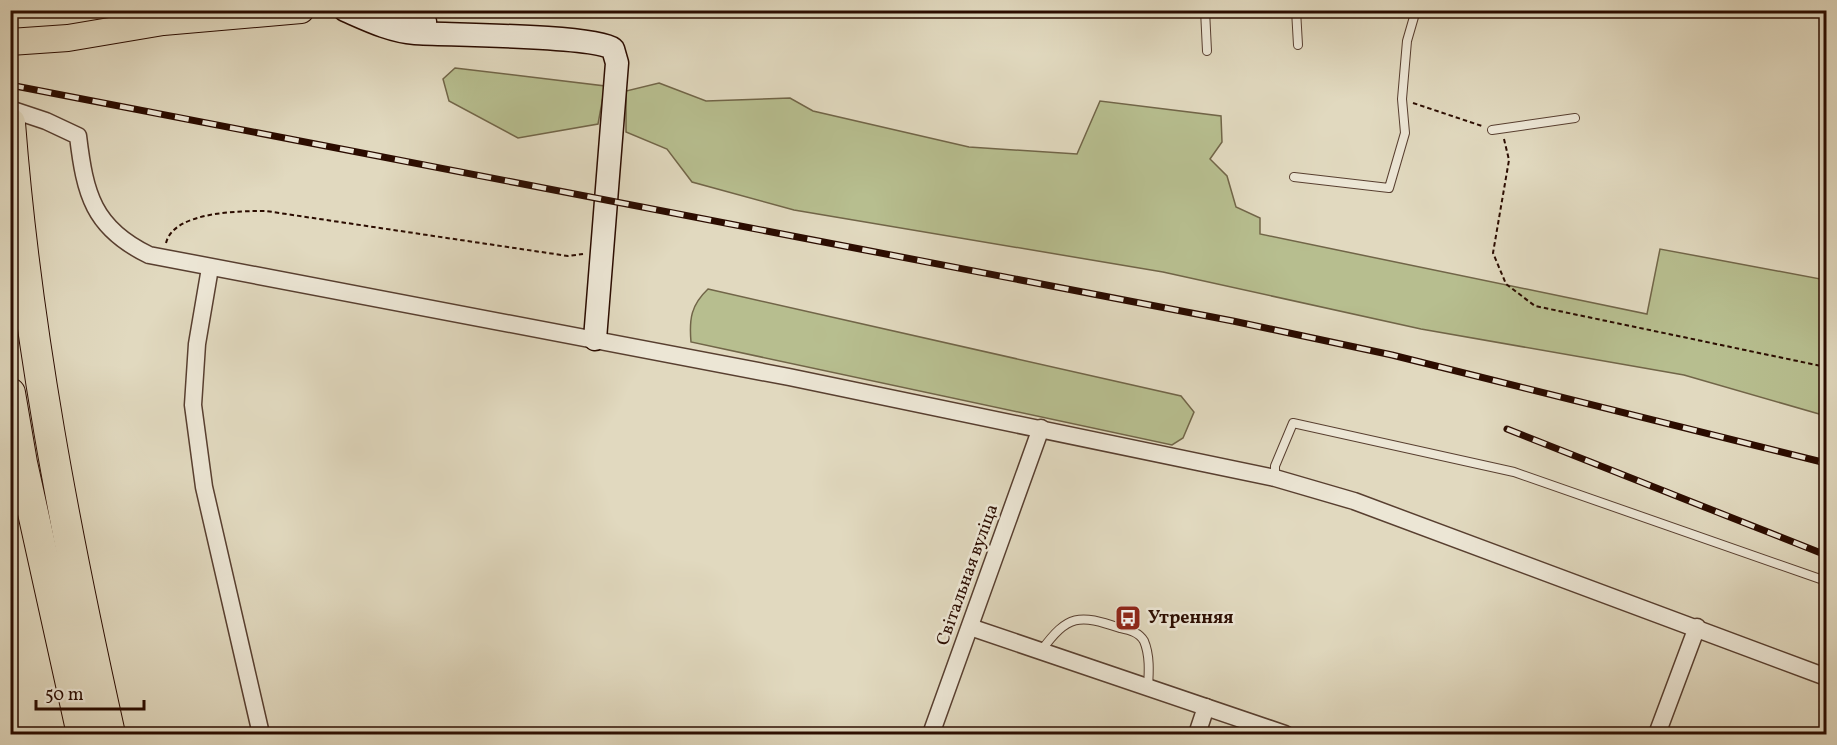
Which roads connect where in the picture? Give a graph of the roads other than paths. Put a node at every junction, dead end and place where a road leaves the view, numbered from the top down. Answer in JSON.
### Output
{"nodes":[{"id":1,"x":158,"y":10,"type":"edge"},
{"id":2,"x":301,"y":10,"type":"edge"},
{"id":3,"x":345,"y":10,"type":"edge"},
{"id":4,"x":392,"y":10,"type":"edge"},
{"id":5,"x":1204,"y":10,"type":"edge"},
{"id":6,"x":1296,"y":10,"type":"edge"},
{"id":7,"x":1416,"y":10,"type":"edge"},
{"id":8,"x":112,"y":30,"type":"junction"},
{"id":9,"x":464,"y":33,"type":"junction"},
{"id":10,"x":10,"y":42,"type":"edge"},
{"id":11,"x":1298,"y":45,"type":"dead end"},
{"id":12,"x":1207,"y":51,"type":"dead end"},
{"id":13,"x":10,"y":109,"type":"edge"},
{"id":14,"x":1575,"y":118,"type":"dead end"},
{"id":15,"x":10,"y":123,"type":"edge"},
{"id":16,"x":1492,"y":130,"type":"road end"},
{"id":17,"x":1294,"y":177,"type":"dead end"},
{"id":18,"x":210,"y":268,"type":"junction"},
{"id":19,"x":595,"y":339,"type":"junction"},
{"id":20,"x":10,"y":393,"type":"edge"},
{"id":21,"x":1041,"y":428,"type":"junction"},
{"id":22,"x":1275,"y":478,"type":"junction"},
{"id":23,"x":1827,"y":581,"type":"edge"},
{"id":24,"x":970,"y":627,"type":"junction"},
{"id":25,"x":1697,"y":627,"type":"junction"},
{"id":26,"x":1041,"y":651,"type":"junction"},
{"id":27,"x":1827,"y":677,"type":"edge"},
{"id":28,"x":1148,"y":687,"type":"junction"},
{"id":29,"x":1206,"y":707,"type":"junction"},
{"id":30,"x":82,"y":735,"type":"edge"},
{"id":31,"x":110,"y":735,"type":"edge"},
{"id":32,"x":261,"y":735,"type":"edge"},
{"id":33,"x":931,"y":735,"type":"edge"},
{"id":34,"x":1197,"y":735,"type":"edge"},
{"id":35,"x":1285,"y":735,"type":"edge"},
{"id":36,"x":1657,"y":735,"type":"edge"}],
"edges":[{"from":1,"to":8,"type":"main road"},
{"from":2,"to":8,"type":"main road"},
{"from":3,"to":9,"type":"street"},
{"from":4,"to":9,"type":"street"},
{"from":5,"to":12,"type":"lane"},
{"from":6,"to":11,"type":"lane"},
{"from":7,"to":17,"type":"lane"},
{"from":8,"to":10,"type":"main road"},
{"from":9,"to":19,"type":"street"},
{"from":13,"to":18,"type":"street"},
{"from":14,"to":16,"type":"lane"},
{"from":15,"to":31,"type":"highway"},
{"from":18,"to":19,"type":"street"},
{"from":18,"to":32,"type":"street"},
{"from":19,"to":21,"type":"street"},
{"from":20,"to":30,"type":"highway"},
{"from":21,"to":22,"type":"street"},
{"from":21,"to":24,"type":"street","name":"Світальная вуліца"},
{"from":22,"to":23,"type":"lane"},
{"from":22,"to":25,"type":"street"},
{"from":24,"to":26,"type":"street"},
{"from":24,"to":33,"type":"street","name":"Світальная вуліца"},
{"from":25,"to":27,"type":"street"},
{"from":25,"to":36,"type":"street"},
{"from":26,"to":28,"type":"street"},
{"from":26,"to":28,"type":"lane"},
{"from":28,"to":29,"type":"street"},
{"from":29,"to":34,"type":"street"},
{"from":29,"to":35,"type":"street"}]}
